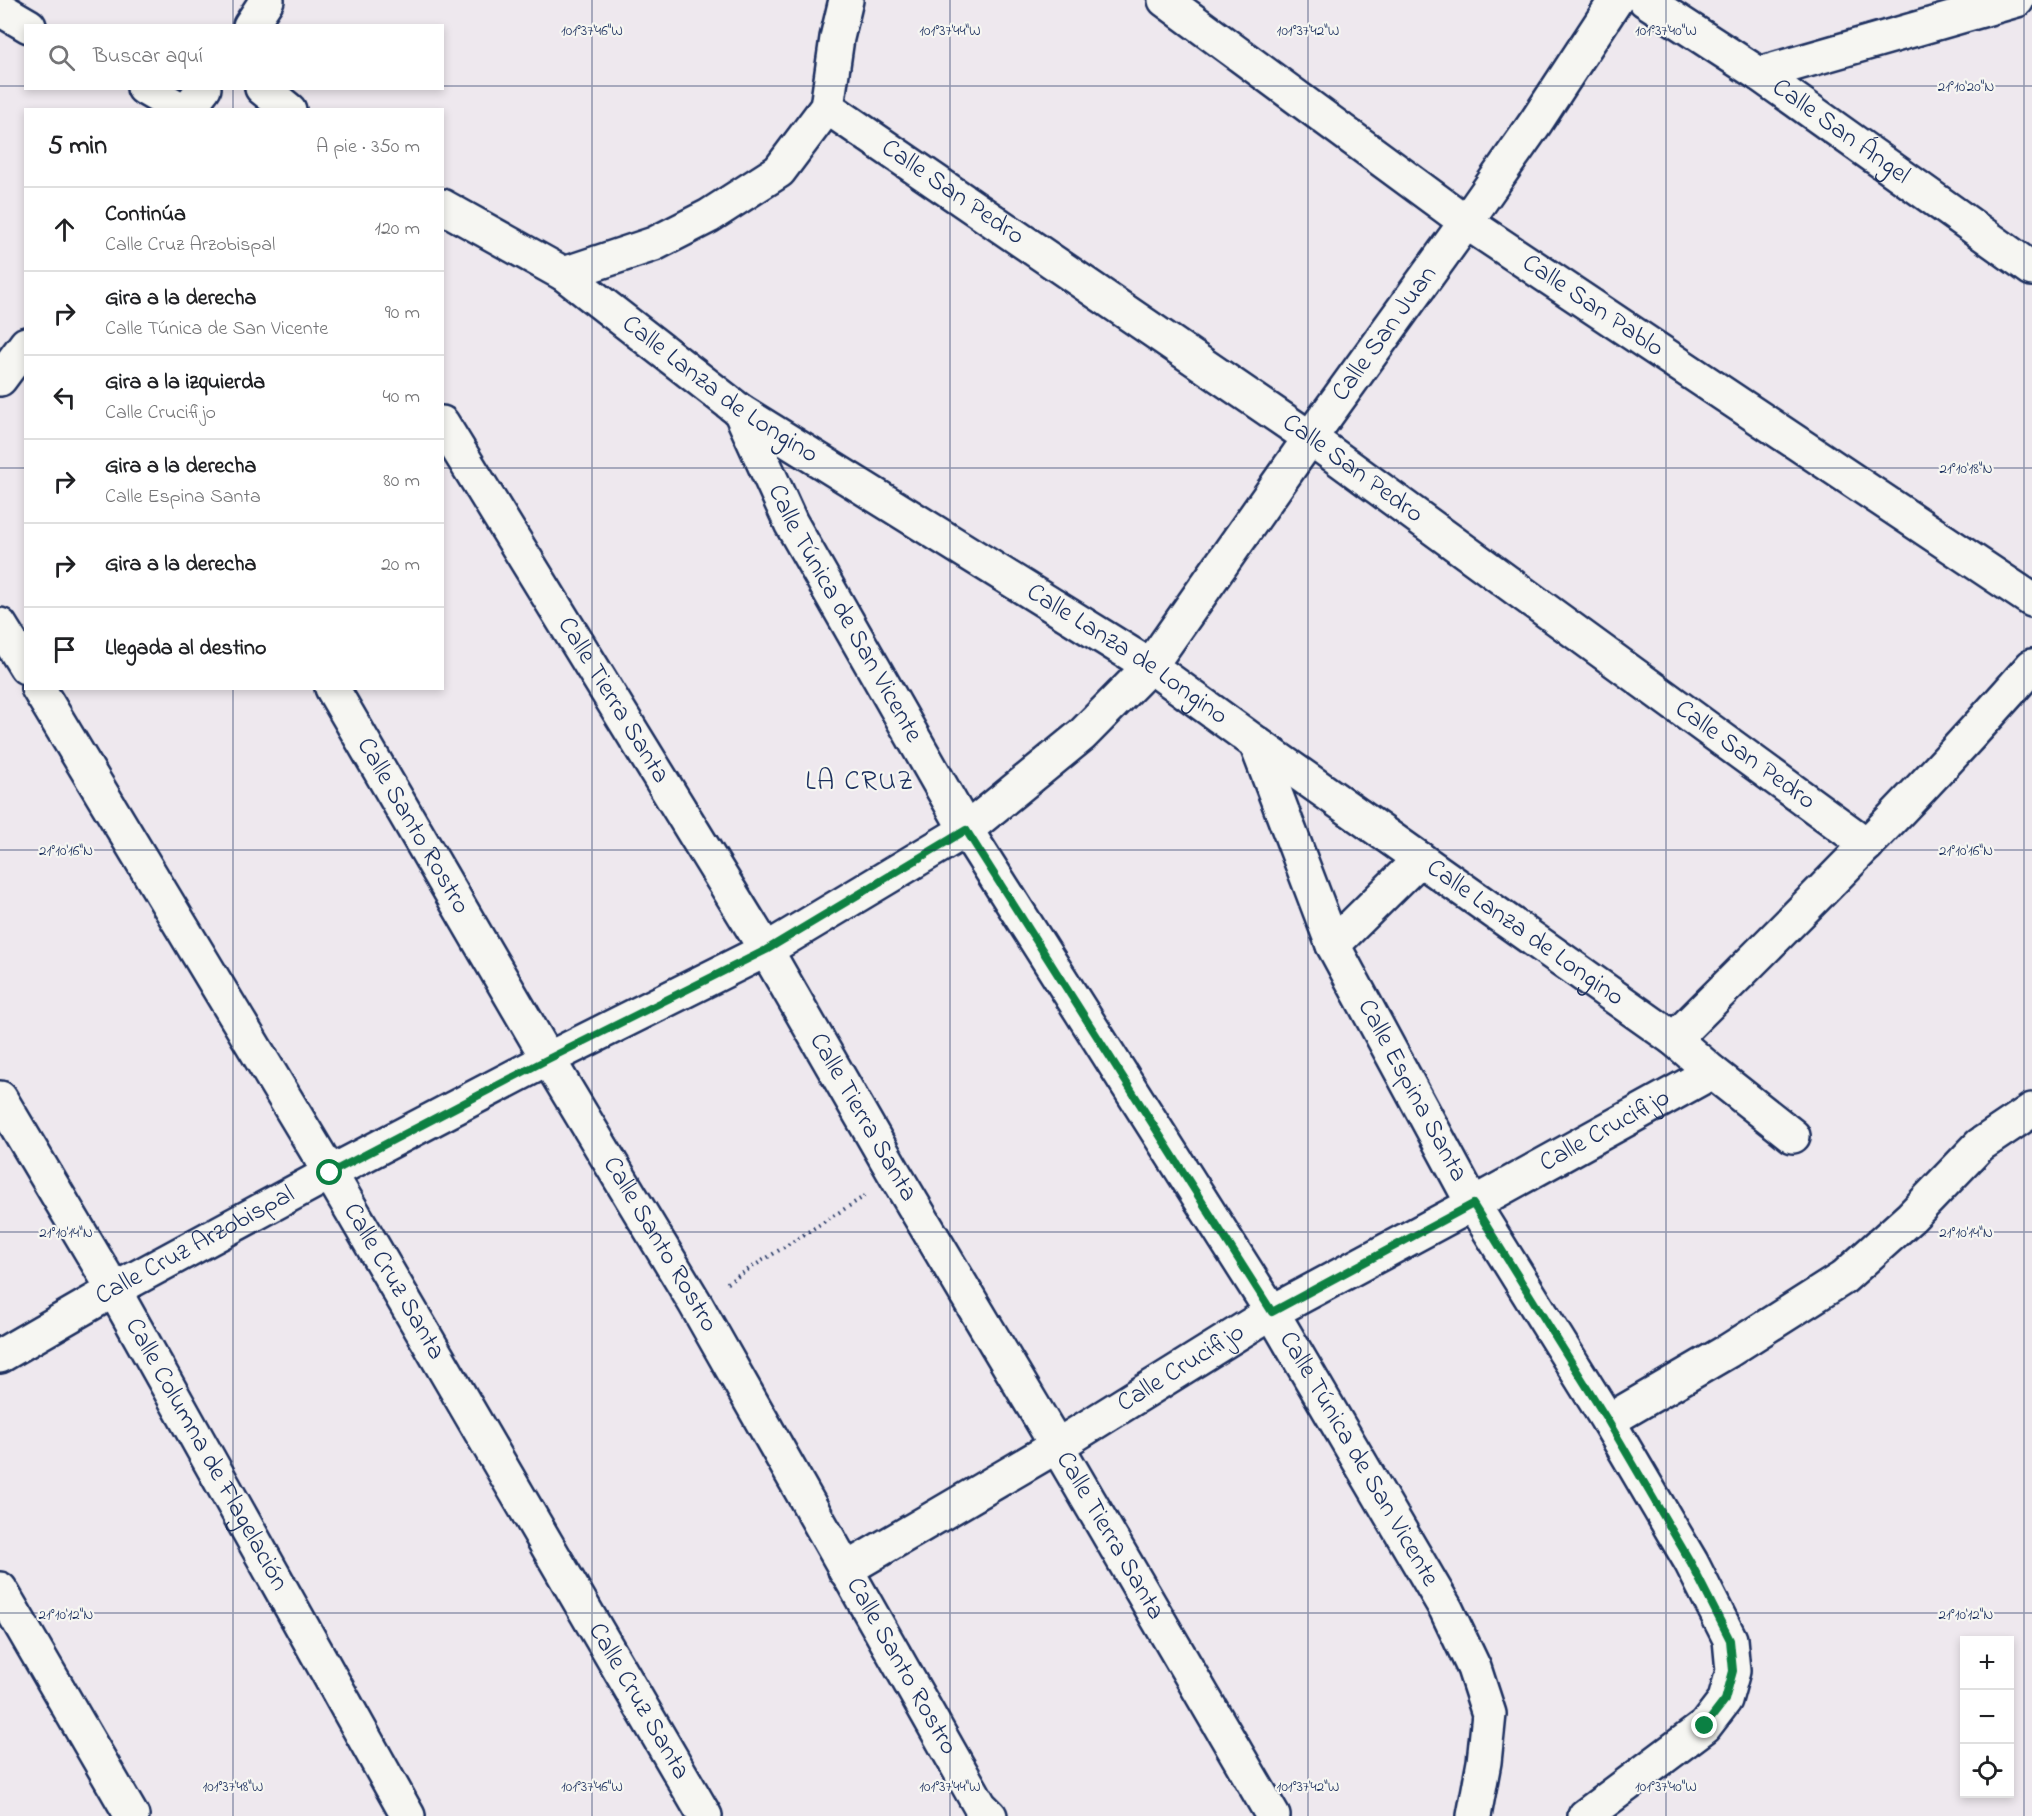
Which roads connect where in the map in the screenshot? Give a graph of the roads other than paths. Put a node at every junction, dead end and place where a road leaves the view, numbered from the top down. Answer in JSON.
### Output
{"nodes":[{"id":1,"x":267,"y":0,"type":"edge"},
{"id":2,"x":846,"y":0,"type":"edge"},
{"id":3,"x":1165,"y":0,"type":"edge"},
{"id":4,"x":1616,"y":0,"type":"edge"},
{"id":5,"x":1645,"y":0,"type":"edge"},
{"id":6,"x":2017,"y":0,"type":"edge"},
{"id":7,"x":0,"y":9,"type":"edge"},
{"id":8,"x":26,"y":24,"type":"edge"},
{"id":9,"x":251,"y":24,"type":"edge"},
{"id":10,"x":1759,"y":75,"type":"junction"},
{"id":11,"x":147,"y":90,"type":"edge"},
{"id":12,"x":202,"y":90,"type":"edge"},
{"id":13,"x":264,"y":90,"type":"edge"},
{"id":14,"x":826,"y":107,"type":"junction"},
{"id":15,"x":179,"y":108,"type":"edge"},
{"id":16,"x":189,"y":108,"type":"edge"},
{"id":17,"x":287,"y":108,"type":"edge"},
{"id":18,"x":444,"y":207,"type":"edge"},
{"id":19,"x":1466,"y":222,"type":"junction"},
{"id":20,"x":2032,"y":269,"type":"edge"},
{"id":21,"x":564,"y":274,"type":"junction"},
{"id":22,"x":24,"y":347,"type":"edge"},
{"id":23,"x":0,"y":379,"type":"edge"},
{"id":24,"x":740,"y":411,"type":"junction"},
{"id":25,"x":444,"y":426,"type":"edge"},
{"id":26,"x":1310,"y":438,"type":"junction"},
{"id":27,"x":2032,"y":600,"type":"edge"},
{"id":28,"x":0,"y":624,"type":"edge"},
{"id":29,"x":24,"y":664,"type":"edge"},
{"id":30,"x":1149,"y":666,"type":"junction"},
{"id":31,"x":2032,"y":666,"type":"edge"},
{"id":32,"x":40,"y":690,"type":"edge"},
{"id":33,"x":333,"y":690,"type":"edge"},
{"id":34,"x":1256,"y":743,"type":"junction"},
{"id":35,"x":966,"y":830,"type":"junction"},
{"id":36,"x":1867,"y":845,"type":"junction"},
{"id":37,"x":1420,"y":859,"type":"junction"},
{"id":38,"x":1333,"y":945,"type":"junction"},
{"id":39,"x":766,"y":950,"type":"junction"},
{"id":40,"x":1674,"y":1040,"type":"junction"},
{"id":41,"x":548,"y":1059,"type":"junction"},
{"id":42,"x":1712,"y":1072,"type":"junction"},
{"id":43,"x":0,"y":1098,"type":"edge"},
{"id":44,"x":2032,"y":1110,"type":"edge"},
{"id":45,"x":1793,"y":1136,"type":"dead end"},
{"id":46,"x":330,"y":1173,"type":"junction"},
{"id":47,"x":1473,"y":1204,"type":"junction"},
{"id":48,"x":114,"y":1290,"type":"junction"},
{"id":49,"x":1272,"y":1312,"type":"junction"},
{"id":50,"x":0,"y":1356,"type":"edge"},
{"id":51,"x":1608,"y":1421,"type":"junction"},
{"id":52,"x":1057,"y":1446,"type":"junction"},
{"id":53,"x":845,"y":1570,"type":"junction"},
{"id":54,"x":0,"y":1589,"type":"edge"},
{"id":55,"x":985,"y":1811,"type":"edge"},
{"id":56,"x":132,"y":1816,"type":"edge"},
{"id":57,"x":408,"y":1816,"type":"edge"},
{"id":58,"x":705,"y":1816,"type":"edge"},
{"id":59,"x":1273,"y":1816,"type":"edge"},
{"id":60,"x":1474,"y":1816,"type":"edge"},
{"id":61,"x":1585,"y":1816,"type":"edge"}],
"edges":[{"from":1,"to":9,"type":"street"},
{"from":2,"to":14,"type":"street"},
{"from":3,"to":19,"type":"street","name":"Calle San Pablo"},
{"from":4,"to":19,"type":"street","name":"Calle San Juan"},
{"from":5,"to":10,"type":"street","name":"Calle San Ángel"},
{"from":6,"to":10,"type":"street"},
{"from":7,"to":8,"type":"street"},
{"from":10,"to":20,"type":"street","name":"Calle San Ángel"},
{"from":11,"to":15,"type":"street"},
{"from":12,"to":16,"type":"street"},
{"from":13,"to":17,"type":"street"},
{"from":14,"to":21,"type":"street"},
{"from":14,"to":26,"type":"street","name":"Calle San Pedro"},
{"from":18,"to":21,"type":"street","name":"Calle Lanza de Longino"},
{"from":19,"to":26,"type":"street","name":"Calle San Juan"},
{"from":19,"to":27,"type":"street","name":"Calle San Pablo"},
{"from":21,"to":24,"type":"street","name":"Calle Lanza de Longino"},
{"from":22,"to":23,"type":"street"},
{"from":24,"to":30,"type":"street","name":"Calle Lanza de Longino"},
{"from":24,"to":35,"type":"street","name":"Calle Túnica de San Vicente"},
{"from":25,"to":39,"type":"street","name":"Calle Tierra Santa"},
{"from":26,"to":30,"type":"street","name":"Calle San Juan"},
{"from":26,"to":36,"type":"street","name":"Calle San Pedro"},
{"from":28,"to":29,"type":"street"},
{"from":30,"to":34,"type":"street","name":"Calle Lanza de Longino"},
{"from":30,"to":35,"type":"street","name":"Calle Cruz Arzobispal"},
{"from":31,"to":36,"type":"street"},
{"from":32,"to":46,"type":"street","name":"Calle Cruz Santa"},
{"from":33,"to":41,"type":"street","name":"Calle Santo Rostro"},
{"from":34,"to":37,"type":"street","name":"Calle Lanza de Longino"},
{"from":34,"to":38,"type":"street","name":"Calle Espina Santa"},
{"from":35,"to":39,"type":"street","name":"Calle Cruz Arzobispal"},
{"from":35,"to":49,"type":"street","name":"Calle Túnica de San Vicente"},
{"from":36,"to":40,"type":"street"},
{"from":37,"to":38,"type":"street"},
{"from":37,"to":40,"type":"street","name":"Calle Lanza de Longino"},
{"from":38,"to":47,"type":"street","name":"Calle Espina Santa"},
{"from":39,"to":41,"type":"street","name":"Calle Cruz Arzobispal"},
{"from":39,"to":52,"type":"street","name":"Calle Tierra Santa"},
{"from":40,"to":42,"type":"street","name":"Calle Lanza de Longino"},
{"from":41,"to":46,"type":"street","name":"Calle Cruz Arzobispal"},
{"from":41,"to":53,"type":"street","name":"Calle Santo Rostro"},
{"from":42,"to":45,"type":"street","name":"Calle Lanza de Longino"},
{"from":42,"to":47,"type":"street","name":"Calle Crucifijo"},
{"from":43,"to":48,"type":"street","name":"Calle Columna de Flagelación"},
{"from":44,"to":51,"type":"street"},
{"from":46,"to":48,"type":"street","name":"Calle Cruz Arzobispal"},
{"from":46,"to":58,"type":"street","name":"Calle Cruz Santa"},
{"from":47,"to":49,"type":"street","name":"Calle Crucifijo"},
{"from":47,"to":51,"type":"street","name":"Calle Espina Santa"},
{"from":48,"to":50,"type":"street","name":"Calle Cruz Arzobispal"},
{"from":48,"to":57,"type":"street","name":"Calle Columna de Flagelación"},
{"from":49,"to":52,"type":"street","name":"Calle Crucifijo"},
{"from":49,"to":60,"type":"street","name":"Calle Túnica de San Vicente"},
{"from":51,"to":61,"type":"street","name":"Calle Espina Santa"},
{"from":52,"to":53,"type":"street","name":"Calle Crucifijo"},
{"from":52,"to":59,"type":"street","name":"Calle Tierra Santa"},
{"from":53,"to":55,"type":"street","name":"Calle Santo Rostro"},
{"from":54,"to":56,"type":"street"}]}
